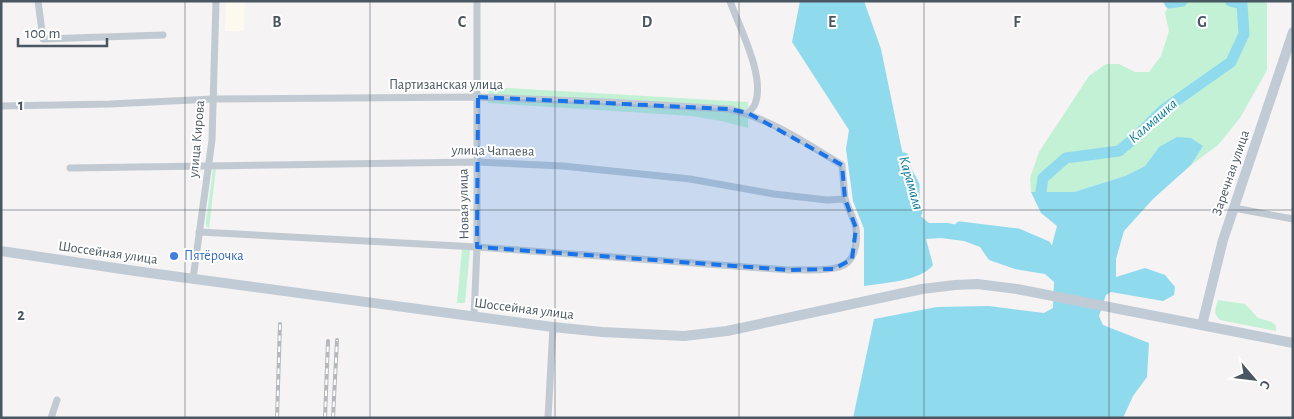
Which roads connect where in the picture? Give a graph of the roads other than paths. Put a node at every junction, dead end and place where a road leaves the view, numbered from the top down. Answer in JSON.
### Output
{"nodes":[{"id":1,"x":38,"y":1,"type":"edge"},
{"id":2,"x":216,"y":1,"type":"edge"},
{"id":3,"x":477,"y":1,"type":"edge"},
{"id":4,"x":730,"y":1,"type":"edge"},
{"id":5,"x":1293,"y":32,"type":"edge"},
{"id":6,"x":163,"y":35,"type":"dead end"},
{"id":7,"x":478,"y":96,"type":"junction"},
{"id":8,"x":213,"y":99,"type":"junction"},
{"id":9,"x":1,"y":106,"type":"edge"},
{"id":10,"x":748,"y":114,"type":"junction"},
{"id":11,"x":476,"y":162,"type":"junction"},
{"id":12,"x":208,"y":166,"type":"junction"},
{"id":13,"x":70,"y":168,"type":"dead end"},
{"id":14,"x":845,"y":199,"type":"junction"},
{"id":15,"x":1234,"y":208,"type":"junction"},
{"id":16,"x":1293,"y":219,"type":"edge"},
{"id":17,"x":199,"y":232,"type":"junction"},
{"id":18,"x":477,"y":247,"type":"junction"},
{"id":19,"x":1,"y":251,"type":"edge"},
{"id":20,"x":192,"y":279,"type":"junction"},
{"id":21,"x":474,"y":317,"type":"junction"},
{"id":22,"x":1202,"y":324,"type":"junction"},
{"id":23,"x":553,"y":327,"type":"junction"},
{"id":24,"x":1293,"y":343,"type":"edge"},
{"id":25,"x":57,"y":400,"type":"dead end"},
{"id":26,"x":51,"y":418,"type":"edge"},
{"id":27,"x":548,"y":418,"type":"edge"}],
"edges":[{"from":1,"to":6,"type":"street"},
{"from":2,"to":8,"type":"street","name":"улица Кирова"},
{"from":3,"to":7,"type":"street","name":"Новая улица"},
{"from":4,"to":10,"type":"street"},
{"from":5,"to":15,"type":"main road","name":"Заречная улица"},
{"from":7,"to":8,"type":"street","name":"Партизанская улица"},
{"from":7,"to":10,"type":"street","name":"Партизанская улица"},
{"from":7,"to":11,"type":"street","name":"Новая улица"},
{"from":8,"to":9,"type":"street","name":"Партизанская улица"},
{"from":8,"to":12,"type":"street","name":"улица Кирова"},
{"from":10,"to":14,"type":"street","name":"Партизанская улица"},
{"from":11,"to":12,"type":"street","name":"улица Чапаева"},
{"from":11,"to":14,"type":"street","name":"улица Чапаева"},
{"from":11,"to":18,"type":"street","name":"Новая улица"},
{"from":12,"to":13,"type":"street","name":"улица Чапаева"},
{"from":12,"to":17,"type":"street","name":"улица Кирова"},
{"from":14,"to":18,"type":"street"},
{"from":15,"to":16,"type":"street"},
{"from":15,"to":22,"type":"main road","name":"Заречная улица"},
{"from":17,"to":18,"type":"street"},
{"from":17,"to":20,"type":"street","name":"улица Кирова"},
{"from":18,"to":21,"type":"street","name":"Новая улица"},
{"from":19,"to":20,"type":"main road","name":"Шоссейная улица"},
{"from":20,"to":21,"type":"main road","name":"Шоссейная улица"},
{"from":21,"to":23,"type":"main road","name":"Шоссейная улица"},
{"from":22,"to":23,"type":"main road","name":"Шоссейная улица"},
{"from":22,"to":24,"type":"main road","name":"Шоссейная улица"},
{"from":23,"to":27,"type":"street"},
{"from":25,"to":26,"type":"street"}]}
